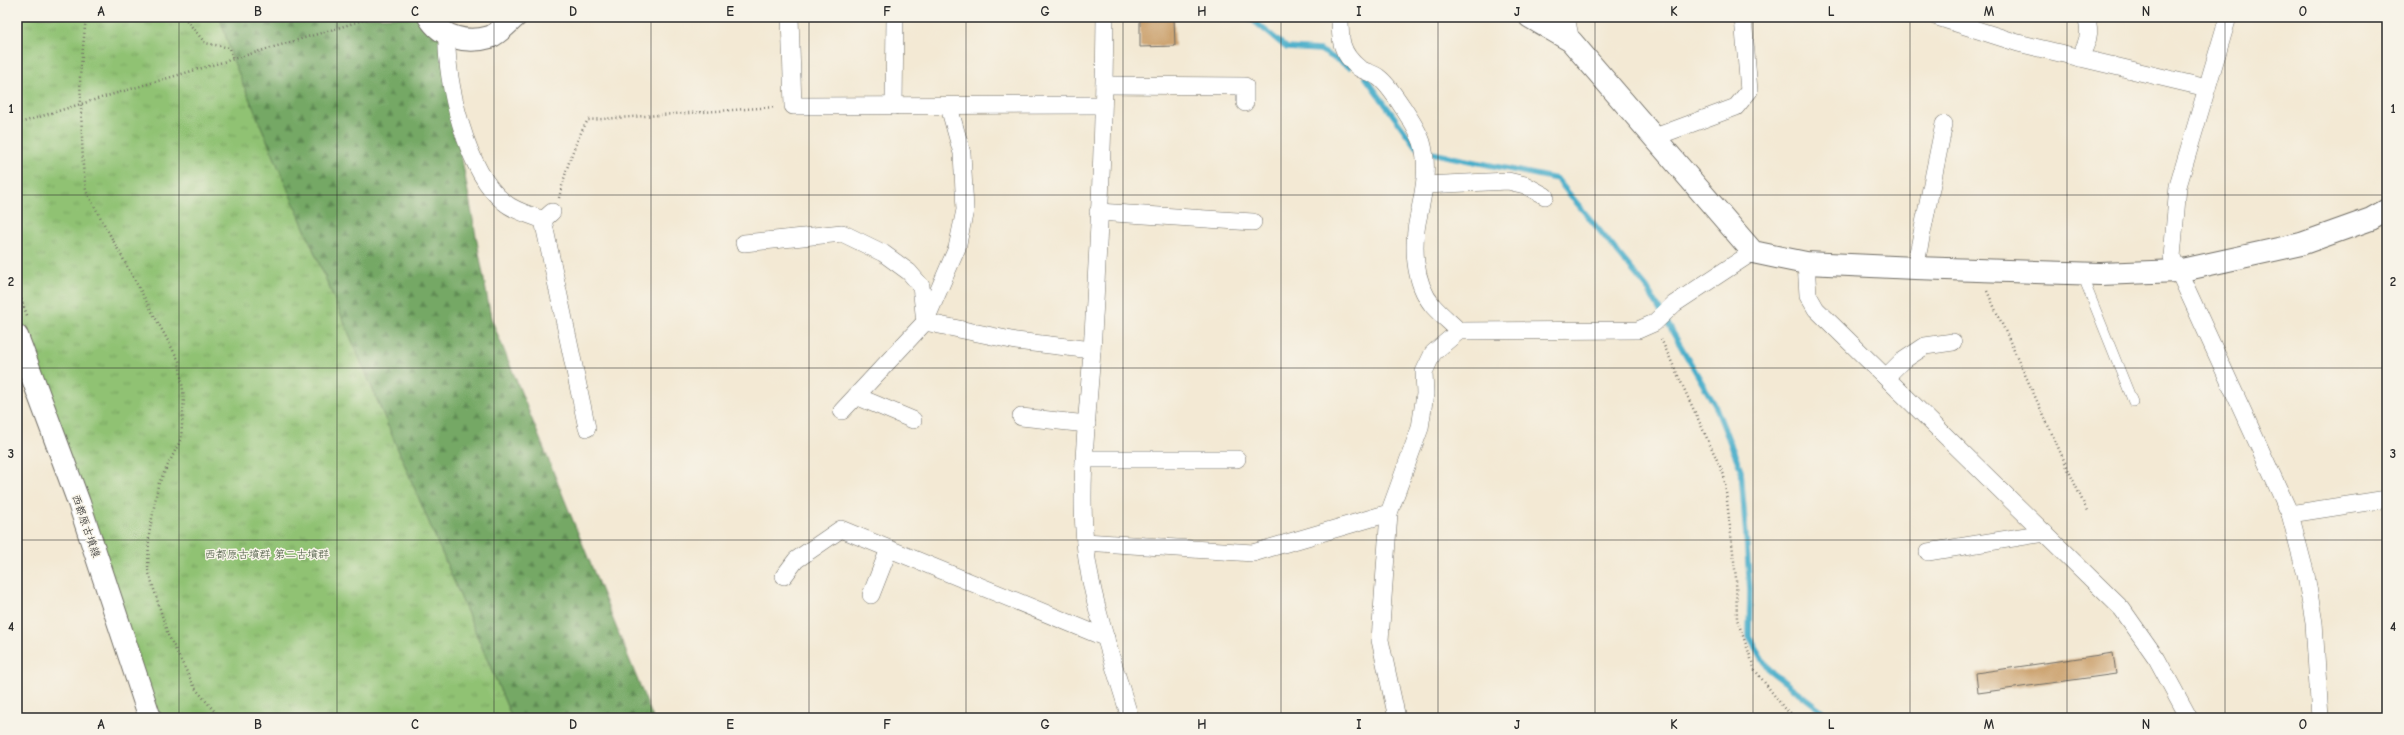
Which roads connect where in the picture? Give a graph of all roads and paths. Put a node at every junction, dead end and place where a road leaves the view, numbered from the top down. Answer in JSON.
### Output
{"nodes":[{"id":1,"x":86,"y":17,"type":"edge"},
{"id":2,"x":184,"y":17,"type":"edge"},
{"id":3,"x":373,"y":17,"type":"edge"},
{"id":4,"x":429,"y":17,"type":"edge"},
{"id":5,"x":514,"y":17,"type":"edge"},
{"id":6,"x":790,"y":17,"type":"edge"},
{"id":7,"x":895,"y":17,"type":"edge"},
{"id":8,"x":1105,"y":17,"type":"edge"},
{"id":9,"x":1340,"y":17,"type":"edge"},
{"id":10,"x":1530,"y":17,"type":"edge"},
{"id":11,"x":1566,"y":17,"type":"edge"},
{"id":12,"x":1743,"y":17,"type":"edge"},
{"id":13,"x":1938,"y":17,"type":"edge"},
{"id":14,"x":2086,"y":17,"type":"edge"},
{"id":15,"x":2228,"y":17,"type":"edge"},
{"id":16,"x":447,"y":35,"type":"junction"},
{"id":17,"x":1571,"y":41,"type":"junction"},
{"id":18,"x":2079,"y":58,"type":"junction"},
{"id":19,"x":233,"y":60,"type":"junction"},
{"id":20,"x":1104,"y":85,"type":"junction"},
{"id":21,"x":2207,"y":88,"type":"junction"},
{"id":22,"x":1245,"y":102,"type":"dead end"},
{"id":23,"x":1103,"y":105,"type":"junction"},
{"id":24,"x":793,"y":106,"type":"junction"},
{"id":25,"x":894,"y":106,"type":"junction"},
{"id":26,"x":948,"y":107,"type":"junction"},
{"id":27,"x":17,"y":124,"type":"edge"},
{"id":28,"x":1944,"y":124,"type":"dead end"},
{"id":29,"x":1655,"y":137,"type":"junction"},
{"id":30,"x":1425,"y":185,"type":"junction"},
{"id":31,"x":1545,"y":196,"type":"dead end"},
{"id":32,"x":2387,"y":210,"type":"edge"},
{"id":33,"x":1098,"y":212,"type":"junction"},
{"id":34,"x":548,"y":216,"type":"junction"},
{"id":35,"x":1252,"y":222,"type":"dead end"},
{"id":36,"x":744,"y":244,"type":"dead end"},
{"id":37,"x":1753,"y":252,"type":"junction"},
{"id":38,"x":1806,"y":263,"type":"junction"},
{"id":39,"x":1915,"y":268,"type":"junction"},
{"id":40,"x":1978,"y":271,"type":"junction"},
{"id":41,"x":2178,"y":271,"type":"junction"},
{"id":42,"x":2082,"y":273,"type":"junction"},
{"id":43,"x":1660,"y":316,"type":"junction"},
{"id":44,"x":925,"y":322,"type":"junction"},
{"id":45,"x":1459,"y":331,"type":"junction"},
{"id":46,"x":17,"y":336,"type":"edge"},
{"id":47,"x":1953,"y":342,"type":"dead end"},
{"id":48,"x":1092,"y":350,"type":"junction"},
{"id":49,"x":1886,"y":377,"type":"junction"},
{"id":50,"x":856,"y":396,"type":"junction"},
{"id":51,"x":2133,"y":402,"type":"dead end"},
{"id":52,"x":842,"y":411,"type":"dead end"},
{"id":53,"x":1021,"y":417,"type":"dead end"},
{"id":54,"x":913,"y":420,"type":"dead end"},
{"id":55,"x":1087,"y":424,"type":"junction"},
{"id":56,"x":588,"y":428,"type":"dead end"},
{"id":57,"x":1085,"y":458,"type":"junction"},
{"id":58,"x":1236,"y":459,"type":"dead end"},
{"id":59,"x":2387,"y":499,"type":"edge"},
{"id":60,"x":1389,"y":513,"type":"junction"},
{"id":61,"x":2088,"y":513,"type":"dead end"},
{"id":62,"x":2290,"y":514,"type":"junction"},
{"id":63,"x":2045,"y":533,"type":"junction"},
{"id":64,"x":1084,"y":542,"type":"junction"},
{"id":65,"x":889,"y":549,"type":"junction"},
{"id":66,"x":1928,"y":552,"type":"dead end"},
{"id":67,"x":784,"y":576,"type":"dead end"},
{"id":68,"x":871,"y":596,"type":"dead end"},
{"id":69,"x":1106,"y":638,"type":"junction"},
{"id":70,"x":150,"y":718,"type":"edge"},
{"id":71,"x":220,"y":718,"type":"edge"},
{"id":72,"x":1130,"y":718,"type":"edge"},
{"id":73,"x":1396,"y":718,"type":"edge"},
{"id":74,"x":1797,"y":718,"type":"edge"},
{"id":75,"x":2189,"y":718,"type":"edge"},
{"id":76,"x":2320,"y":718,"type":"edge"}],
"edges":[{"from":1,"to":71,"type":"path"},
{"from":2,"to":19,"type":"path"},
{"from":3,"to":19,"type":"path"},
{"from":4,"to":16,"type":"street"},
{"from":5,"to":16,"type":"street"},
{"from":6,"to":24,"type":"street"},
{"from":7,"to":25,"type":"street"},
{"from":8,"to":20,"type":"street"},
{"from":9,"to":30,"type":"street"},
{"from":10,"to":17,"type":"street"},
{"from":11,"to":17,"type":"street"},
{"from":12,"to":29,"type":"street"},
{"from":13,"to":18,"type":"street"},
{"from":14,"to":18,"type":"street"},
{"from":15,"to":21,"type":"street"},
{"from":16,"to":34,"type":"street"},
{"from":17,"to":29,"type":"street"},
{"from":18,"to":21,"type":"street"},
{"from":19,"to":27,"type":"path"},
{"from":20,"to":22,"type":"street"},
{"from":20,"to":23,"type":"street"},
{"from":21,"to":41,"type":"street"},
{"from":23,"to":26,"type":"street"},
{"from":23,"to":33,"type":"street"},
{"from":24,"to":25,"type":"street"},
{"from":24,"to":34,"type":"path"},
{"from":25,"to":26,"type":"street"},
{"from":26,"to":44,"type":"street"},
{"from":28,"to":39,"type":"street"},
{"from":29,"to":37,"type":"street"},
{"from":30,"to":31,"type":"street"},
{"from":30,"to":45,"type":"street"},
{"from":32,"to":41,"type":"street"},
{"from":33,"to":35,"type":"street"},
{"from":33,"to":48,"type":"street"},
{"from":34,"to":56,"type":"street"},
{"from":36,"to":44,"type":"street"},
{"from":37,"to":38,"type":"street"},
{"from":37,"to":43,"type":"street"},
{"from":38,"to":39,"type":"street"},
{"from":38,"to":49,"type":"street"},
{"from":39,"to":40,"type":"street"},
{"from":40,"to":42,"type":"street"},
{"from":40,"to":61,"type":"path"},
{"from":41,"to":42,"type":"street"},
{"from":41,"to":62,"type":"street"},
{"from":42,"to":51,"type":"lane"},
{"from":43,"to":45,"type":"street"},
{"from":43,"to":74,"type":"path"},
{"from":44,"to":48,"type":"street"},
{"from":44,"to":50,"type":"street"},
{"from":45,"to":60,"type":"street"},
{"from":46,"to":70,"type":"street","name":"西都原古墳線"},
{"from":47,"to":49,"type":"street"},
{"from":48,"to":55,"type":"street"},
{"from":49,"to":63,"type":"street"},
{"from":50,"to":52,"type":"street"},
{"from":50,"to":54,"type":"street"},
{"from":53,"to":55,"type":"street"},
{"from":55,"to":57,"type":"street"},
{"from":57,"to":58,"type":"street"},
{"from":57,"to":64,"type":"street"},
{"from":59,"to":62,"type":"street"},
{"from":60,"to":64,"type":"street"},
{"from":60,"to":73,"type":"street"},
{"from":62,"to":76,"type":"street"},
{"from":63,"to":66,"type":"street"},
{"from":63,"to":75,"type":"street"},
{"from":64,"to":69,"type":"street"},
{"from":65,"to":67,"type":"street"},
{"from":65,"to":68,"type":"street"},
{"from":65,"to":69,"type":"street"},
{"from":69,"to":72,"type":"street"}]}
